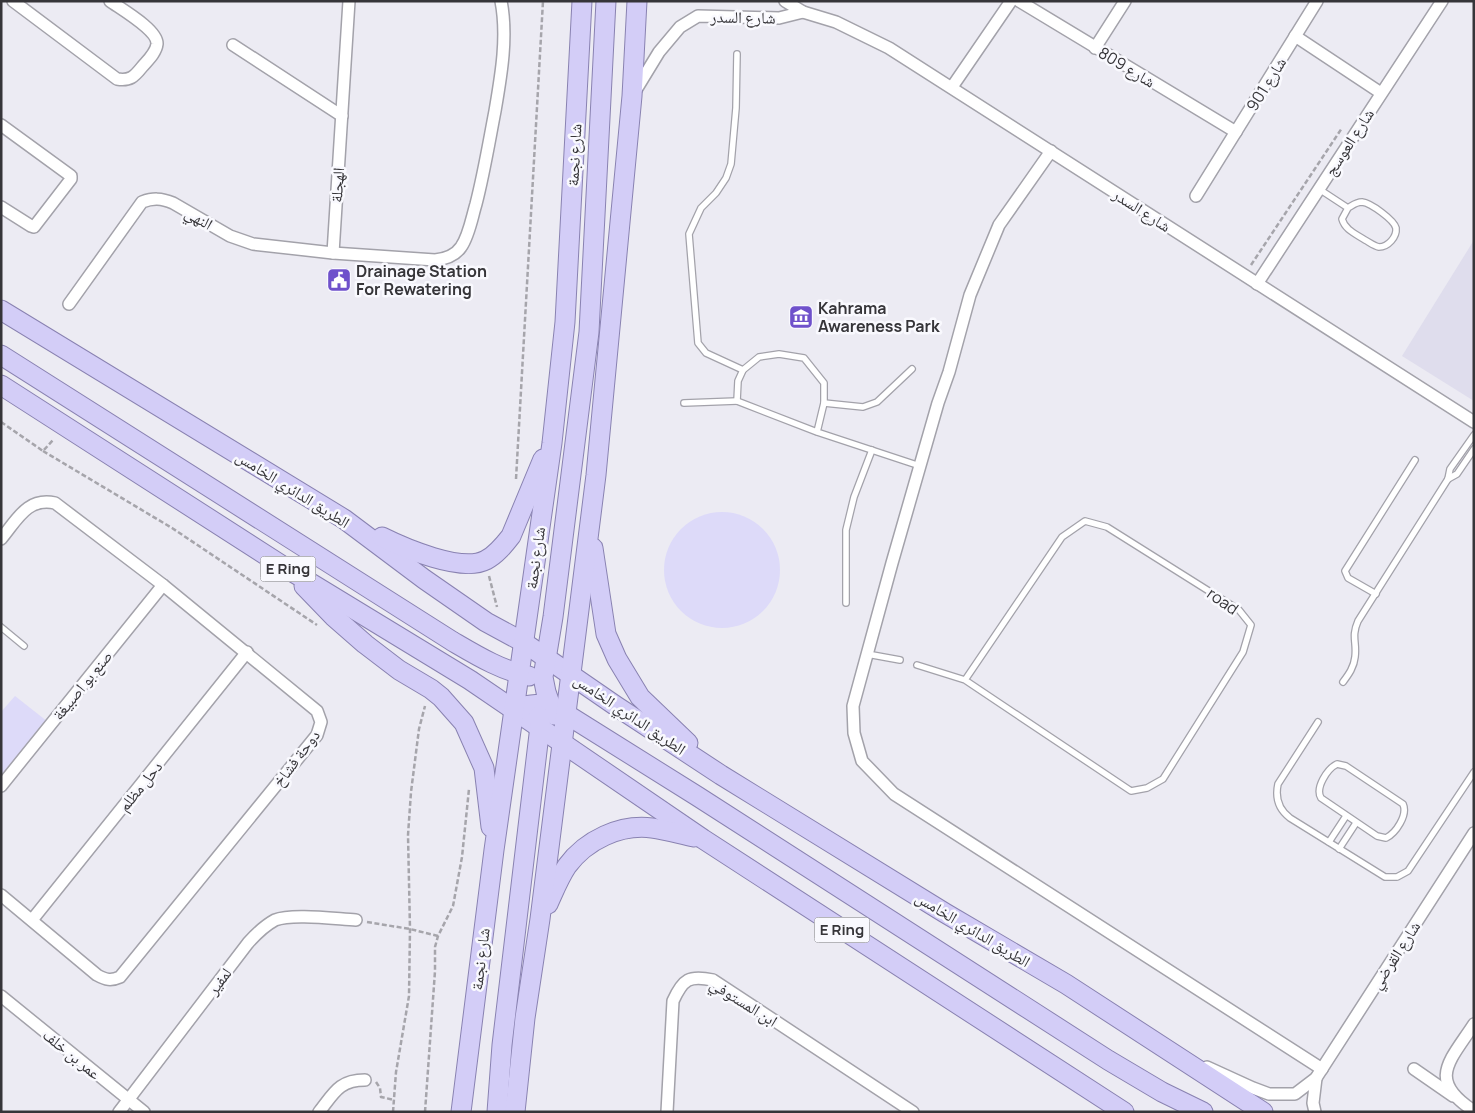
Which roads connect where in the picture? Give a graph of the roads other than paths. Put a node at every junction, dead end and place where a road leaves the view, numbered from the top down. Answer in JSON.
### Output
{"nodes":[{"id":1,"x":12,"y":1,"type":"edge"},
{"id":2,"x":110,"y":1,"type":"edge"},
{"id":3,"x":349,"y":1,"type":"edge"},
{"id":4,"x":501,"y":1,"type":"edge"},
{"id":5,"x":582,"y":1,"type":"edge"},
{"id":6,"x":606,"y":1,"type":"edge"},
{"id":7,"x":637,"y":1,"type":"edge"},
{"id":8,"x":786,"y":1,"type":"edge"},
{"id":9,"x":1011,"y":1,"type":"edge"},
{"id":10,"x":1019,"y":1,"type":"edge"},
{"id":11,"x":1125,"y":1,"type":"edge"},
{"id":12,"x":1317,"y":1,"type":"edge"},
{"id":13,"x":1442,"y":1,"type":"edge"},
{"id":14,"x":803,"y":12,"type":"junction"},
{"id":15,"x":1295,"y":36,"type":"junction"},
{"id":16,"x":233,"y":45,"type":"dead end"},
{"id":17,"x":1095,"y":48,"type":"junction"},
{"id":18,"x":737,"y":54,"type":"dead end"},
{"id":19,"x":952,"y":87,"type":"junction"},
{"id":20,"x":1382,"y":93,"type":"junction"},
{"id":21,"x":632,"y":96,"type":"junction"},
{"id":22,"x":342,"y":116,"type":"junction"},
{"id":23,"x":1,"y":125,"type":"edge"},
{"id":24,"x":1236,"y":132,"type":"junction"},
{"id":25,"x":1051,"y":152,"type":"junction"},
{"id":26,"x":1319,"y":189,"type":"junction"},
{"id":27,"x":1196,"y":196,"type":"dead end"},
{"id":28,"x":1,"y":207,"type":"edge"},
{"id":29,"x":1348,"y":208,"type":"junction"},
{"id":30,"x":333,"y":253,"type":"junction"},
{"id":31,"x":1257,"y":284,"type":"junction"},
{"id":32,"x":69,"y":304,"type":"dead end"},
{"id":33,"x":1,"y":310,"type":"edge"},
{"id":34,"x":1,"y":355,"type":"edge"},
{"id":35,"x":912,"y":369,"type":"dead end"},
{"id":36,"x":743,"y":370,"type":"junction"},
{"id":37,"x":1,"y":385,"type":"edge"},
{"id":38,"x":737,"y":401,"type":"junction"},
{"id":39,"x":684,"y":403,"type":"dead end"},
{"id":40,"x":824,"y":404,"type":"junction"},
{"id":41,"x":1474,"y":422,"type":"edge"},
{"id":42,"x":817,"y":432,"type":"junction"},
{"id":43,"x":1474,"y":435,"type":"edge"},
{"id":44,"x":552,"y":443,"type":"junction"},
{"id":45,"x":1474,"y":449,"type":"edge"},
{"id":46,"x":872,"y":450,"type":"junction"},
{"id":47,"x":1415,"y":460,"type":"dead end"},
{"id":48,"x":920,"y":466,"type":"junction"},
{"id":49,"x":1448,"y":479,"type":"junction"},
{"id":50,"x":344,"y":519,"type":"junction"},
{"id":51,"x":589,"y":524,"type":"junction"},
{"id":52,"x":1,"y":539,"type":"edge"},
{"id":53,"x":286,"y":568,"type":"junction"},
{"id":54,"x":163,"y":585,"type":"junction"},
{"id":55,"x":1376,"y":594,"type":"junction"},
{"id":56,"x":846,"y":603,"type":"dead end"},
{"id":57,"x":1,"y":627,"type":"edge"},
{"id":58,"x":523,"y":642,"type":"junction"},
{"id":59,"x":24,"y":646,"type":"dead end"},
{"id":60,"x":247,"y":652,"type":"junction"},
{"id":61,"x":867,"y":654,"type":"junction"},
{"id":62,"x":546,"y":658,"type":"junction"},
{"id":63,"x":900,"y":660,"type":"dead end"},
{"id":64,"x":917,"y":665,"type":"dead end"},
{"id":65,"x":570,"y":674,"type":"junction"},
{"id":66,"x":531,"y":676,"type":"junction"},
{"id":67,"x":965,"y":680,"type":"junction"},
{"id":68,"x":1343,"y":682,"type":"dead end"},
{"id":69,"x":514,"y":708,"type":"junction"},
{"id":70,"x":552,"y":708,"type":"junction"},
{"id":71,"x":1318,"y":722,"type":"dead end"},
{"id":72,"x":540,"y":726,"type":"junction"},
{"id":73,"x":563,"y":743,"type":"junction"},
{"id":74,"x":1474,"y":772,"type":"edge"},
{"id":75,"x":722,"y":775,"type":"junction"},
{"id":76,"x":1,"y":786,"type":"edge"},
{"id":77,"x":1346,"y":816,"type":"junction"},
{"id":78,"x":1356,"y":823,"type":"junction"},
{"id":79,"x":1474,"y":832,"type":"edge"},
{"id":80,"x":703,"y":839,"type":"junction"},
{"id":81,"x":1329,"y":842,"type":"junction"},
{"id":82,"x":1339,"y":849,"type":"junction"},
{"id":83,"x":494,"y":850,"type":"junction"},
{"id":84,"x":1,"y":895,"type":"edge"},
{"id":85,"x":540,"y":919,"type":"junction"},
{"id":86,"x":32,"y":920,"type":"junction"},
{"id":87,"x":356,"y":920,"type":"road end"},
{"id":88,"x":1,"y":996,"type":"edge"},
{"id":89,"x":1474,"y":1024,"type":"edge"},
{"id":90,"x":1147,"y":1037,"type":"junction"},
{"id":91,"x":1045,"y":1061,"type":"junction"},
{"id":92,"x":1414,"y":1069,"type":"dead end"},
{"id":93,"x":1319,"y":1073,"type":"junction"},
{"id":94,"x":365,"y":1080,"type":"road end"},
{"id":95,"x":1455,"y":1097,"type":"junction"},
{"id":96,"x":129,"y":1100,"type":"junction"},
{"id":97,"x":1474,"y":1111,"type":"edge"},
{"id":98,"x":119,"y":1112,"type":"edge"},
{"id":99,"x":144,"y":1112,"type":"edge"},
{"id":100,"x":319,"y":1112,"type":"edge"},
{"id":101,"x":462,"y":1112,"type":"edge"},
{"id":102,"x":497,"y":1112,"type":"edge"},
{"id":103,"x":515,"y":1112,"type":"edge"},
{"id":104,"x":667,"y":1112,"type":"edge"},
{"id":105,"x":914,"y":1112,"type":"edge"},
{"id":106,"x":1106,"y":1112,"type":"edge"},
{"id":107,"x":1124,"y":1112,"type":"edge"},
{"id":108,"x":1202,"y":1112,"type":"edge"},
{"id":109,"x":1263,"y":1112,"type":"edge"},
{"id":110,"x":1315,"y":1112,"type":"edge"}],
"edges":[{"from":1,"to":2,"type":"street"},
{"from":3,"to":22,"type":"street","name":"الهجلة"},
{"from":4,"to":30,"type":"street","name":"النهي"},
{"from":5,"to":44,"type":"main road","name":"شارع نجمة"},
{"from":6,"to":62,"type":"main road","name":"شارع نجمة"},
{"from":7,"to":21,"type":"main road"},
{"from":8,"to":14,"type":"street","name":"شارع السدر"},
{"from":9,"to":19,"type":"street"},
{"from":10,"to":17,"type":"street","name":"شارع 809"},
{"from":11,"to":17,"type":"street"},
{"from":12,"to":15,"type":"street","name":"شارع 901"},
{"from":13,"to":20,"type":"street","name":"شارع العوسج"},
{"from":14,"to":19,"type":"street","name":"شارع السدر"},
{"from":14,"to":21,"type":"street","name":"شارع السدر"},
{"from":15,"to":20,"type":"street"},
{"from":15,"to":24,"type":"street","name":"شارع 901"},
{"from":16,"to":22,"type":"street"},
{"from":17,"to":24,"type":"street","name":"شارع 809"},
{"from":18,"to":36,"type":"lane"},
{"from":19,"to":25,"type":"street","name":"شارع السدر"},
{"from":20,"to":26,"type":"street","name":"شارع العوسج"},
{"from":21,"to":51,"type":"main road"},
{"from":22,"to":30,"type":"street","name":"الهجلة"},
{"from":23,"to":28,"type":"street"},
{"from":24,"to":27,"type":"street","name":"شارع 901"},
{"from":25,"to":31,"type":"street","name":"شارع السدر"},
{"from":25,"to":48,"type":"street"},
{"from":26,"to":29,"type":"lane"},
{"from":26,"to":31,"type":"street","name":"شارع العوسج"},
{"from":29,"to":29,"type":"lane"},
{"from":30,"to":32,"type":"street","name":"النهي"},
{"from":31,"to":41,"type":"street","name":"شارع السدر"},
{"from":33,"to":50,"type":"main road","name":"الطريق الدائري الخامس"},
{"from":34,"to":66,"type":"main road"},
{"from":35,"to":40,"type":"lane"},
{"from":36,"to":38,"type":"lane"},
{"from":36,"to":40,"type":"lane"},
{"from":37,"to":53,"type":"main road","number":"E Ring"},
{"from":38,"to":39,"type":"lane"},
{"from":38,"to":42,"type":"lane"},
{"from":40,"to":42,"type":"lane"},
{"from":42,"to":46,"type":"lane"},
{"from":43,"to":49,"type":"lane"},
{"from":44,"to":50,"type":"main road"},
{"from":44,"to":58,"type":"main road","name":"شارع نجمة"},
{"from":45,"to":49,"type":"lane"},
{"from":46,"to":48,"type":"lane"},
{"from":46,"to":56,"type":"lane"},
{"from":47,"to":55,"type":"lane"},
{"from":48,"to":61,"type":"street"},
{"from":49,"to":55,"type":"lane"},
{"from":50,"to":58,"type":"main road","name":"الطريق الدائري الخامس"},
{"from":51,"to":65,"type":"main road"},
{"from":51,"to":75,"type":"main road"},
{"from":52,"to":54,"type":"street","name":"دوحة فشاخ"},
{"from":53,"to":69,"type":"main road","number":"E Ring"},
{"from":53,"to":83,"type":"main road"},
{"from":54,"to":60,"type":"street","name":"دوحة فشاخ"},
{"from":54,"to":76,"type":"street","name":"صنع بو اصبيغة"},
{"from":55,"to":68,"type":"lane"},
{"from":57,"to":59,"type":"lane"},
{"from":58,"to":62,"type":"main road","name":"الطريق الدائري الخامس"},
{"from":58,"to":66,"type":"main road"},
{"from":60,"to":86,"type":"street","name":"دحل مظلم"},
{"from":60,"to":86,"type":"street","name":"دوحة فشاخ"},
{"from":61,"to":63,"type":"lane"},
{"from":61,"to":93,"type":"street"},
{"from":62,"to":65,"type":"main road","name":"الطريق الدائري الخامس"},
{"from":62,"to":66,"type":"main road","name":"شارع نجمة"},
{"from":64,"to":67,"type":"lane"},
{"from":65,"to":66,"type":"main road"},
{"from":65,"to":70,"type":"main road"},
{"from":65,"to":75,"type":"main road","name":"الطريق الدائري الخامس"},
{"from":66,"to":69,"type":"main road","name":"شارع نجمة"},
{"from":66,"to":70,"type":"main road"},
{"from":67,"to":67,"type":"lane","name":"road"},
{"from":69,"to":70,"type":"main road"},
{"from":69,"to":72,"type":"main road","number":"E Ring"},
{"from":69,"to":83,"type":"main road","name":"شارع نجمة"},
{"from":70,"to":72,"type":"main road"},
{"from":70,"to":73,"type":"main road"},
{"from":70,"to":108,"type":"main road"},
{"from":71,"to":81,"type":"lane"},
{"from":72,"to":73,"type":"main road","number":"E Ring"},
{"from":72,"to":102,"type":"main road"},
{"from":73,"to":80,"type":"main road","number":"E Ring"},
{"from":73,"to":85,"type":"main road"},
{"from":74,"to":82,"type":"lane"},
{"from":75,"to":90,"type":"main road","name":"الطريق الدائري الخامس"},
{"from":77,"to":78,"type":"lane"},
{"from":77,"to":78,"type":"lane"},
{"from":77,"to":81,"type":"lane"},
{"from":78,"to":82,"type":"lane"},
{"from":79,"to":93,"type":"street","name":"شارع القرضي"},
{"from":80,"to":85,"type":"main road"},
{"from":80,"to":91,"type":"main road","number":"E Ring"},
{"from":81,"to":82,"type":"lane"},
{"from":83,"to":101,"type":"main road","name":"شارع نجمة"},
{"from":84,"to":86,"type":"street","name":"دوحة فشاخ"},
{"from":85,"to":103,"type":"main road"},
{"from":87,"to":96,"type":"street","name":"لمفير"},
{"from":88,"to":96,"type":"street","name":"عمر بن خلف"},
{"from":89,"to":95,"type":"street"},
{"from":90,"to":93,"type":"street","name":"شارع القرضي"},
{"from":90,"to":109,"type":"main road","name":"الطريق الدائري الخامس"},
{"from":91,"to":106,"type":"street"},
{"from":91,"to":107,"type":"main road","number":"E Ring"},
{"from":92,"to":95,"type":"street"},
{"from":93,"to":110,"type":"street","name":"شارع القرضي"},
{"from":94,"to":100,"type":"street"},
{"from":95,"to":97,"type":"street"},
{"from":96,"to":98,"type":"street","name":"لمفير"},
{"from":96,"to":99,"type":"street","name":"عمر بن خلف"},
{"from":104,"to":105,"type":"street","name":"ابن المستوفي"}]}
